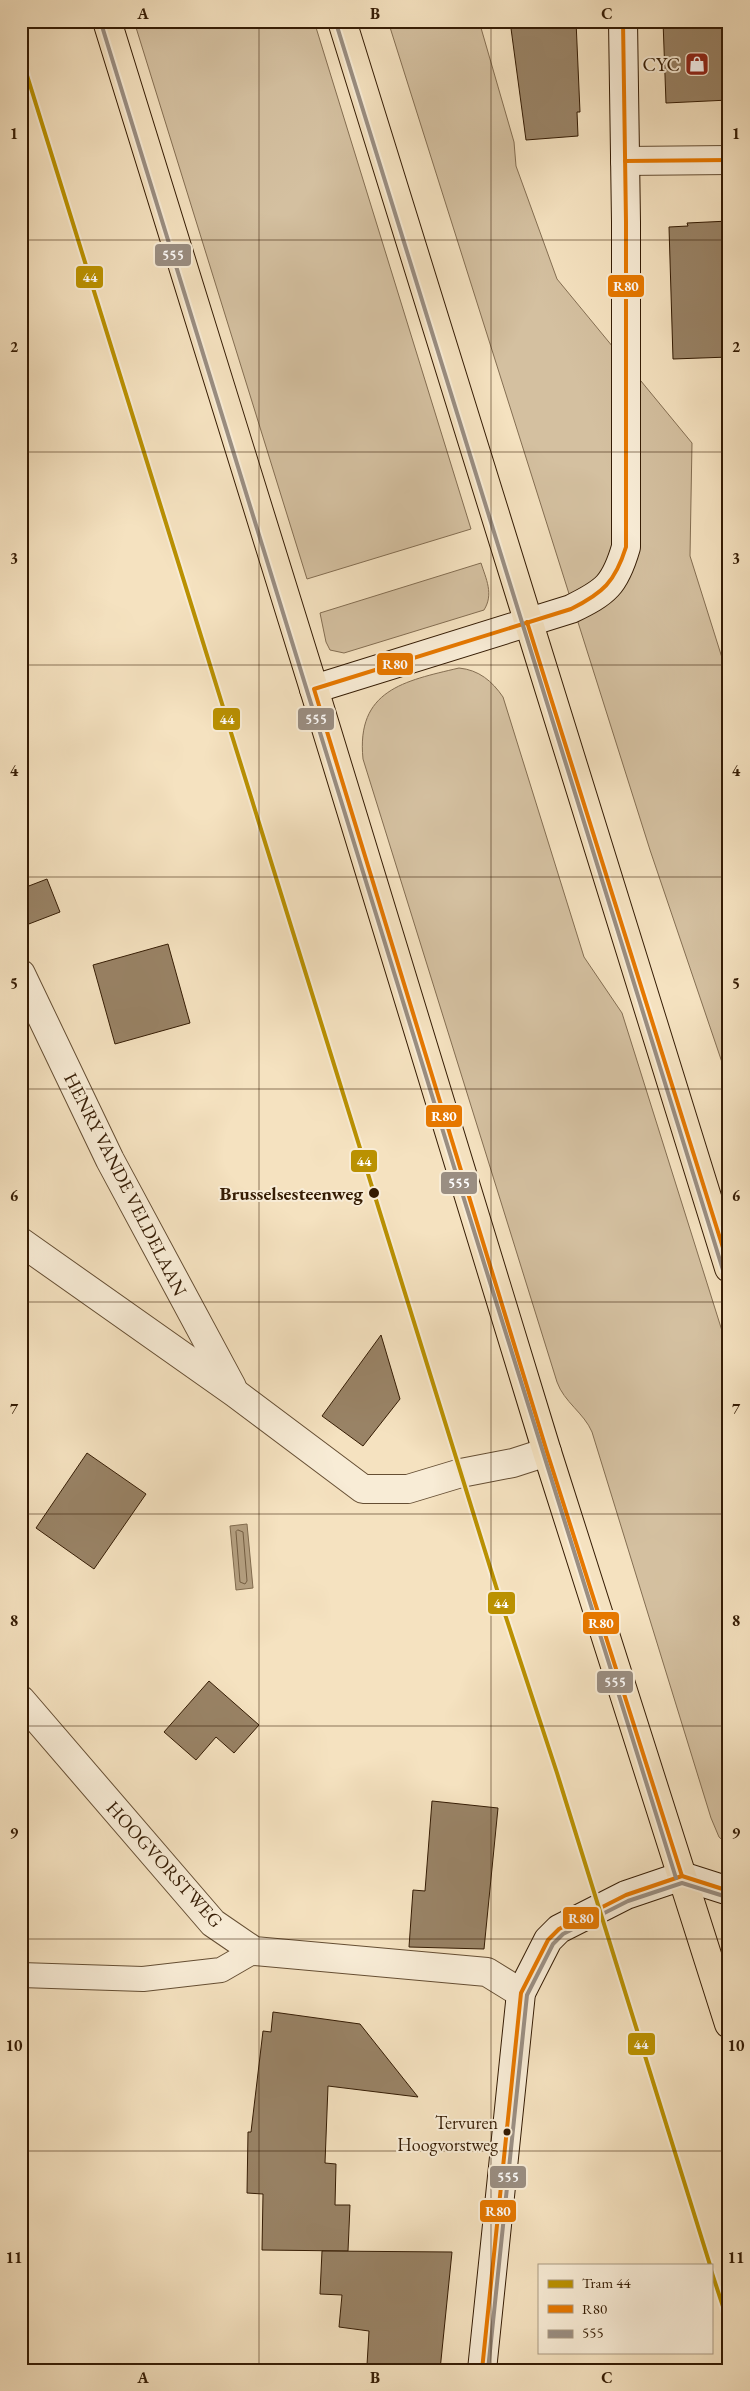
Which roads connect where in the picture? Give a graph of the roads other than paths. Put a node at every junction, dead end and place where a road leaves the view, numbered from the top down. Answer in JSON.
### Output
{"nodes":[{"id":1,"x":107,"y":21,"type":"edge"},
{"id":2,"x":342,"y":21,"type":"edge"},
{"id":3,"x":623,"y":21,"type":"edge"},
{"id":4,"x":729,"y":160,"type":"edge"},
{"id":5,"x":625,"y":161,"type":"junction"},
{"id":6,"x":527,"y":622,"type":"junction"},
{"id":7,"x":314,"y":689,"type":"junction"},
{"id":8,"x":21,"y":974,"type":"edge"},
{"id":9,"x":21,"y":1242,"type":"edge"},
{"id":10,"x":729,"y":1268,"type":"edge"},
{"id":11,"x":235,"y":1393,"type":"junction"},
{"id":12,"x":547,"y":1452,"type":"junction"},
{"id":13,"x":21,"y":1700,"type":"edge"},
{"id":14,"x":682,"y":1876,"type":"junction"},
{"id":15,"x":729,"y":1891,"type":"edge"},
{"id":16,"x":254,"y":1951,"type":"junction"},
{"id":17,"x":21,"y":1975,"type":"edge"},
{"id":18,"x":521,"y":1993,"type":"junction"},
{"id":19,"x":729,"y":2024,"type":"edge"},
{"id":20,"x":482,"y":2370,"type":"edge"}],
"edges":[{"from":1,"to":7,"type":"main road"},
{"from":2,"to":6,"type":"main road"},
{"from":3,"to":5,"type":"street"},
{"from":4,"to":5,"type":"street"},
{"from":5,"to":6,"type":"street"},
{"from":6,"to":7,"type":"street"},
{"from":6,"to":10,"type":"main road"},
{"from":7,"to":12,"type":"main road"},
{"from":8,"to":11,"type":"street","name":"HENRY VANDE VELDELAAN"},
{"from":9,"to":11,"type":"street"},
{"from":11,"to":12,"type":"street"},
{"from":12,"to":14,"type":"main road"},
{"from":13,"to":16,"type":"street","name":"HOOGVORSTWEG"},
{"from":14,"to":15,"type":"street"},
{"from":14,"to":18,"type":"street"},
{"from":14,"to":19,"type":"main road"},
{"from":16,"to":17,"type":"lane"},
{"from":16,"to":18,"type":"street"},
{"from":18,"to":20,"type":"street"}]}
